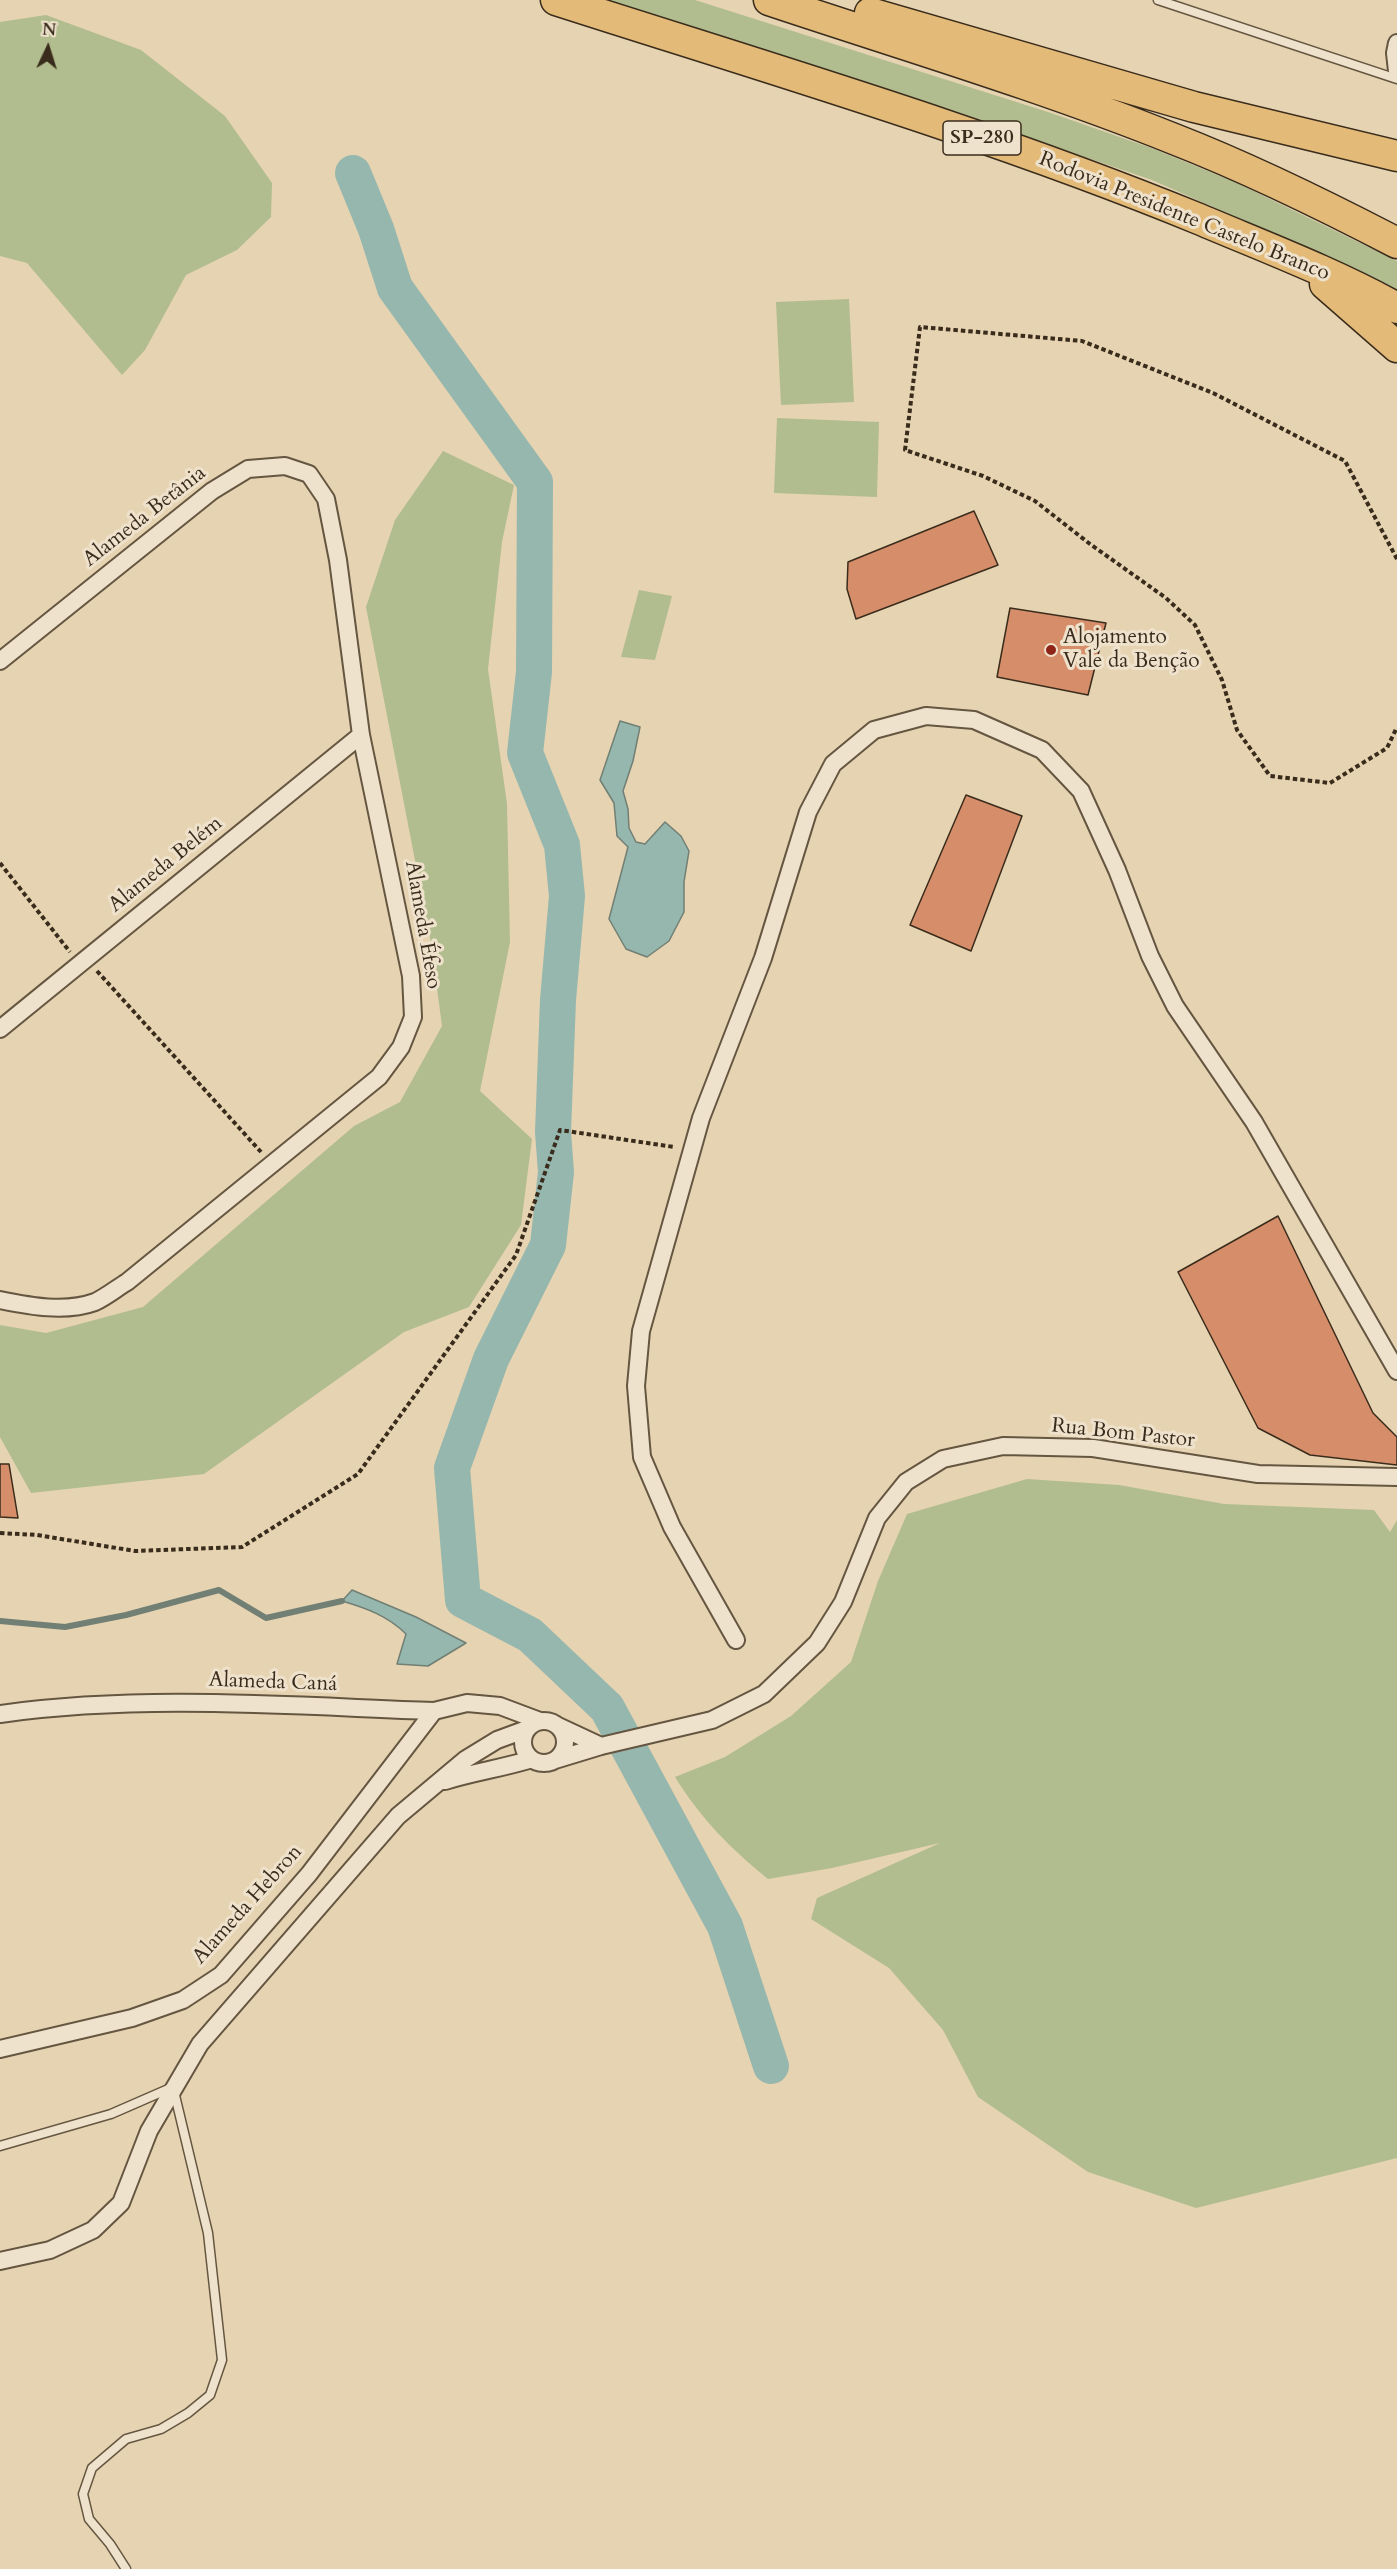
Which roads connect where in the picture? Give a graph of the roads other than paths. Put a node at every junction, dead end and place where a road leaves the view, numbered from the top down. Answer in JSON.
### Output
{"nodes":[{"id":1,"x":556,"y":0,"type":"edge"},
{"id":2,"x":769,"y":0,"type":"edge"},
{"id":3,"x":808,"y":0,"type":"edge"},
{"id":4,"x":1158,"y":0,"type":"edge"},
{"id":5,"x":1397,"y":43,"type":"edge"},
{"id":6,"x":1397,"y":71,"type":"edge"},
{"id":7,"x":1397,"y":79,"type":"edge"},
{"id":8,"x":1397,"y":156,"type":"edge"},
{"id":9,"x":1397,"y":243,"type":"edge"},
{"id":10,"x":1298,"y":260,"type":"junction"},
{"id":11,"x":1397,"y":308,"type":"edge"},
{"id":12,"x":1397,"y":347,"type":"edge"},
{"id":13,"x":326,"y":499,"type":"joint"},
{"id":14,"x":0,"y":661,"type":"edge"},
{"id":15,"x":361,"y":735,"type":"junction"},
{"id":16,"x":0,"y":1029,"type":"edge"},
{"id":17,"x":0,"y":1300,"type":"edge"},
{"id":18,"x":1397,"y":1371,"type":"edge"},
{"id":19,"x":1397,"y":1477,"type":"edge"},
{"id":20,"x":736,"y":1640,"type":"dead end"},
{"id":21,"x":434,"y":1711,"type":"junction"},
{"id":22,"x":0,"y":1714,"type":"edge"},
{"id":23,"x":541,"y":1725,"type":"junction"},
{"id":24,"x":601,"y":1746,"type":"junction"},
{"id":25,"x":532,"y":1759,"type":"junction"},
{"id":26,"x":555,"y":1760,"type":"junction"},
{"id":27,"x":435,"y":1784,"type":"junction"},
{"id":28,"x":0,"y":2049,"type":"edge"},
{"id":29,"x":173,"y":2087,"type":"junction"},
{"id":30,"x":0,"y":2146,"type":"edge"},
{"id":31,"x":0,"y":2261,"type":"edge"},
{"id":32,"x":126,"y":2569,"type":"edge"}],
"edges":[{"from":1,"to":10,"type":"highway","name":"Rodovia Presidente Castelo Branco","number":"SP-280"},
{"from":2,"to":9,"type":"highway"},
{"from":3,"to":8,"type":"highway"},
{"from":4,"to":7,"type":"lane"},
{"from":5,"to":6,"type":"street"},
{"from":10,"to":11,"type":"highway","name":"Rodovia Presidente Castelo Branco","number":"SP-280"},
{"from":10,"to":12,"type":"highway"},
{"from":13,"to":14,"type":"street","name":"Alameda Betânia"},
{"from":13,"to":15,"type":"street","name":"Alameda Éfeso"},
{"from":15,"to":16,"type":"street","name":"Alameda Belém"},
{"from":15,"to":17,"type":"street","name":"Alameda Éfeso"},
{"from":18,"to":20,"type":"street"},
{"from":19,"to":24,"type":"street","name":"Rua Bom Pastor"},
{"from":21,"to":22,"type":"street","name":"Alameda Caná"},
{"from":21,"to":23,"type":"street","name":"Alameda Caná"},
{"from":21,"to":28,"type":"street","name":"Alameda Hebron"},
{"from":23,"to":24,"type":"street"},
{"from":23,"to":25,"type":"street"},
{"from":23,"to":26,"type":"street"},
{"from":23,"to":27,"type":"street"},
{"from":24,"to":26,"type":"street"},
{"from":25,"to":26,"type":"street"},
{"from":25,"to":27,"type":"street"},
{"from":27,"to":29,"type":"street"},
{"from":29,"to":30,"type":"lane"},
{"from":29,"to":31,"type":"street"},
{"from":29,"to":32,"type":"lane"}]}
